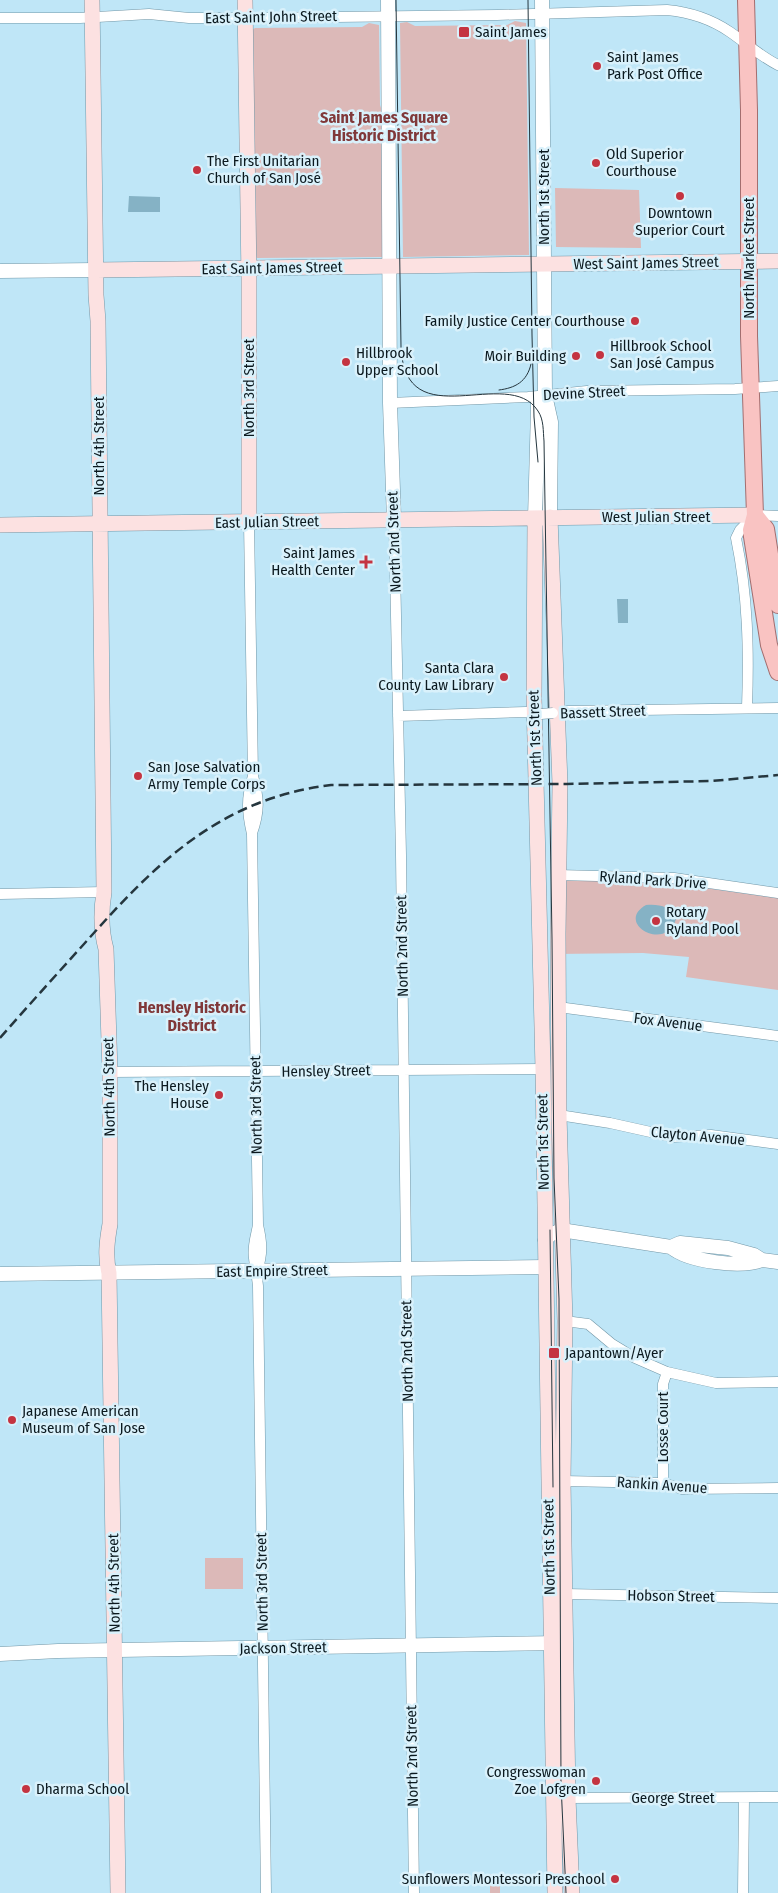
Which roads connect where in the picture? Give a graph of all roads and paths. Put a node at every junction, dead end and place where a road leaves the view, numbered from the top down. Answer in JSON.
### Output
{"nodes":[{"id":1,"x":92,"y":0,"type":"edge"},
{"id":2,"x":245,"y":0,"type":"edge"},
{"id":3,"x":388,"y":0,"type":"edge"},
{"id":4,"x":746,"y":0,"type":"edge"},
{"id":5,"x":542,"y":6,"type":"edge"},
{"id":6,"x":388,"y":16,"type":"junction"},
{"id":7,"x":92,"y":17,"type":"junction"},
{"id":8,"x":0,"y":18,"type":"edge"},
{"id":9,"x":245,"y":18,"type":"junction"},
{"id":10,"x":748,"y":45,"type":"junction"},
{"id":11,"x":778,"y":65,"type":"edge"},
{"id":12,"x":750,"y":261,"type":"junction"},
{"id":13,"x":778,"y":261,"type":"edge"},
{"id":14,"x":545,"y":264,"type":"junction"},
{"id":15,"x":390,"y":266,"type":"junction"},
{"id":16,"x":249,"y":268,"type":"junction"},
{"id":17,"x":96,"y":270,"type":"junction"},
{"id":18,"x":0,"y":272,"type":"edge"},
{"id":19,"x":778,"y":386,"type":"edge"},
{"id":20,"x":751,"y":388,"type":"junction"},
{"id":21,"x":545,"y":394,"type":"junction"},
{"id":22,"x":390,"y":403,"type":"junction"},
{"id":23,"x":755,"y":515,"type":"junction"},
{"id":24,"x":778,"y":516,"type":"edge"},
{"id":25,"x":542,"y":518,"type":"junction"},
{"id":26,"x":394,"y":520,"type":"junction"},
{"id":27,"x":249,"y":522,"type":"junction"},
{"id":28,"x":100,"y":524,"type":"junction"},
{"id":29,"x":0,"y":525,"type":"edge"},
{"id":30,"x":778,"y":605,"type":"edge"},
{"id":31,"x":777,"y":669,"type":"edge"},
{"id":32,"x":747,"y":708,"type":"junction"},
{"id":33,"x":778,"y":708,"type":"edge"},
{"id":34,"x":538,"y":713,"type":"junction"},
{"id":35,"x":556,"y":713,"type":"junction"},
{"id":36,"x":398,"y":716,"type":"junction"},
{"id":37,"x":558,"y":875,"type":"junction"},
{"id":38,"x":104,"y":892,"type":"junction"},
{"id":39,"x":778,"y":893,"type":"edge"},
{"id":40,"x":0,"y":894,"type":"edge"},
{"id":41,"x":558,"y":1007,"type":"junction"},
{"id":42,"x":778,"y":1036,"type":"edge"},
{"id":43,"x":543,"y":1069,"type":"junction"},
{"id":44,"x":404,"y":1070,"type":"junction"},
{"id":45,"x":256,"y":1071,"type":"junction"},
{"id":46,"x":110,"y":1072,"type":"junction"},
{"id":47,"x":559,"y":1114,"type":"junction"},
{"id":48,"x":778,"y":1144,"type":"edge"},
{"id":49,"x":561,"y":1230,"type":"junction"},
{"id":50,"x":545,"y":1240,"type":"junction"},
{"id":51,"x":778,"y":1262,"type":"edge"},
{"id":52,"x":545,"y":1268,"type":"junction"},
{"id":53,"x":406,"y":1269,"type":"junction"},
{"id":54,"x":257,"y":1271,"type":"junction"},
{"id":55,"x":109,"y":1273,"type":"junction"},
{"id":56,"x":0,"y":1274,"type":"edge"},
{"id":57,"x":565,"y":1321,"type":"junction"},
{"id":58,"x":667,"y":1372,"type":"junction"},
{"id":59,"x":778,"y":1382,"type":"edge"},
{"id":60,"x":563,"y":1481,"type":"junction"},
{"id":61,"x":663,"y":1483,"type":"junction"},
{"id":62,"x":548,"y":1488,"type":"junction"},
{"id":63,"x":778,"y":1488,"type":"edge"},
{"id":64,"x":565,"y":1594,"type":"junction"},
{"id":65,"x":778,"y":1598,"type":"edge"},
{"id":66,"x":567,"y":1643,"type":"junction"},
{"id":67,"x":550,"y":1644,"type":"junction"},
{"id":68,"x":410,"y":1646,"type":"junction"},
{"id":69,"x":263,"y":1648,"type":"junction"},
{"id":70,"x":115,"y":1650,"type":"junction"},
{"id":71,"x":0,"y":1654,"type":"edge"},
{"id":72,"x":778,"y":1797,"type":"edge"},
{"id":73,"x":568,"y":1798,"type":"junction"},
{"id":74,"x":744,"y":1798,"type":"junction"},
{"id":75,"x":118,"y":1893,"type":"edge"},
{"id":76,"x":266,"y":1893,"type":"edge"},
{"id":77,"x":414,"y":1893,"type":"edge"},
{"id":78,"x":554,"y":1893,"type":"edge"},
{"id":79,"x":572,"y":1893,"type":"edge"},
{"id":80,"x":743,"y":1893,"type":"edge"}],
"edges":[{"from":1,"to":7,"type":"main road","name":"North 4th Street"},
{"from":2,"to":9,"type":"main road","name":"North 3rd Street"},
{"from":3,"to":6,"type":"street","name":"North 2nd Street"},
{"from":4,"to":10,"type":"main road","name":"North Market Street"},
{"from":5,"to":6,"type":"street","name":"East Saint John Street"},
{"from":5,"to":10,"type":"street","name":"East Saint John Street"},
{"from":5,"to":14,"type":"street","name":"North 1st Street"},
{"from":6,"to":9,"type":"street","name":"East Saint John Street"},
{"from":6,"to":15,"type":"street","name":"North 2nd Street"},
{"from":7,"to":8,"type":"street","name":"East Saint John Street"},
{"from":7,"to":9,"type":"street","name":"East Saint John Street"},
{"from":7,"to":17,"type":"main road","name":"North 4th Street"},
{"from":9,"to":16,"type":"main road","name":"North 3rd Street"},
{"from":10,"to":11,"type":"street","name":"East Saint John Street"},
{"from":10,"to":12,"type":"main road","name":"North Market Street"},
{"from":12,"to":13,"type":"main road","name":"West Saint James Street"},
{"from":12,"to":14,"type":"main road","name":"West Saint James Street"},
{"from":12,"to":20,"type":"main road","name":"North Market Street"},
{"from":14,"to":15,"type":"main road","name":"East Saint James Street"},
{"from":14,"to":21,"type":"street","name":"North 1st Street"},
{"from":15,"to":16,"type":"main road","name":"East Saint James Street"},
{"from":15,"to":22,"type":"street","name":"North 2nd Street"},
{"from":16,"to":17,"type":"main road","name":"East Saint James Street"},
{"from":16,"to":27,"type":"main road","name":"North 3rd Street"},
{"from":17,"to":18,"type":"street","name":"East Saint James Street"},
{"from":17,"to":28,"type":"main road","name":"North 4th Street"},
{"from":19,"to":20,"type":"street","name":"Devine Street"},
{"from":20,"to":21,"type":"street","name":"Devine Street"},
{"from":20,"to":23,"type":"main road","name":"North Market Street"},
{"from":21,"to":22,"type":"street","name":"Devine Street"},
{"from":21,"to":25,"type":"street","name":"North 1st Street"},
{"from":22,"to":26,"type":"street","name":"North 2nd Street"},
{"from":23,"to":24,"type":"street","name":"West Julian Street"},
{"from":23,"to":25,"type":"main road","name":"West Julian Street"},
{"from":23,"to":30,"type":"main road"},
{"from":23,"to":31,"type":"main road","name":"North Market Street"},
{"from":23,"to":32,"type":"street"},
{"from":25,"to":26,"type":"main road","name":"East Julian Street"},
{"from":25,"to":34,"type":"main road","name":"North 1st Street"},
{"from":25,"to":35,"type":"main road","name":"North 1st Street"},
{"from":26,"to":27,"type":"main road","name":"East Julian Street"},
{"from":26,"to":36,"type":"street","name":"North 2nd Street"},
{"from":27,"to":28,"type":"main road","name":"East Julian Street"},
{"from":27,"to":45,"type":"street","name":"North 3rd Street"},
{"from":28,"to":29,"type":"main road","name":"East Julian Street"},
{"from":28,"to":38,"type":"main road","name":"North 4th Street"},
{"from":32,"to":33,"type":"street","name":"Bassett Street"},
{"from":32,"to":35,"type":"street","name":"Bassett Street"},
{"from":34,"to":35,"type":"street","name":"Bassett Street","bridge":true},
{"from":34,"to":36,"type":"street","name":"Bassett Street"},
{"from":34,"to":43,"type":"main road","name":"North 1st Street"},
{"from":35,"to":37,"type":"main road","name":"North 1st Street"},
{"from":36,"to":44,"type":"street","name":"North 2nd Street"},
{"from":37,"to":39,"type":"street","name":"Ryland Park Drive"},
{"from":37,"to":41,"type":"main road","name":"North 1st Street"},
{"from":38,"to":40,"type":"street"},
{"from":38,"to":46,"type":"main road","name":"North 4th Street"},
{"from":41,"to":42,"type":"street","name":"Fox Avenue"},
{"from":41,"to":47,"type":"main road","name":"North 1st Street"},
{"from":43,"to":44,"type":"street","name":"Hensley Street"},
{"from":43,"to":50,"type":"main road","name":"North 1st Street"},
{"from":44,"to":45,"type":"street","name":"Hensley Street"},
{"from":44,"to":53,"type":"street","name":"North 2nd Street"},
{"from":45,"to":46,"type":"street","name":"Hensley Street"},
{"from":45,"to":54,"type":"street","name":"North 3rd Street"},
{"from":46,"to":55,"type":"main road","name":"North 4th Street"},
{"from":47,"to":48,"type":"street","name":"Clayton Avenue"},
{"from":47,"to":49,"type":"main road","name":"North 1st Street"},
{"from":49,"to":50,"type":"street"},
{"from":49,"to":51,"type":"street"},
{"from":49,"to":57,"type":"main road","name":"North 1st Street"},
{"from":50,"to":52,"type":"main road","name":"North 1st Street"},
{"from":52,"to":53,"type":"street","name":"East Empire Street"},
{"from":52,"to":62,"type":"main road","name":"North 1st Street"},
{"from":53,"to":54,"type":"street","name":"East Empire Street"},
{"from":53,"to":68,"type":"street","name":"North 2nd Street"},
{"from":54,"to":55,"type":"street","name":"East Empire Street"},
{"from":54,"to":69,"type":"street","name":"North 3rd Street"},
{"from":55,"to":56,"type":"street","name":"East Empire Street"},
{"from":55,"to":70,"type":"main road","name":"North 4th Street"},
{"from":57,"to":58,"type":"street"},
{"from":57,"to":60,"type":"main road","name":"North 1st Street"},
{"from":58,"to":59,"type":"street"},
{"from":58,"to":61,"type":"street","name":"Losse Court"},
{"from":60,"to":61,"type":"street","name":"Rankin Avenue"},
{"from":60,"to":62,"type":"street","name":"Rankin Avenue"},
{"from":60,"to":64,"type":"main road","name":"North 1st Street"},
{"from":61,"to":63,"type":"street","name":"Rankin Avenue"},
{"from":62,"to":67,"type":"main road","name":"North 1st Street"},
{"from":64,"to":65,"type":"street","name":"Hobson Street"},
{"from":64,"to":66,"type":"main road","name":"North 1st Street"},
{"from":66,"to":67,"type":"street","name":"Jackson Street"},
{"from":66,"to":73,"type":"main road","name":"North 1st Street"},
{"from":67,"to":68,"type":"street","name":"Jackson Street"},
{"from":67,"to":78,"type":"main road","name":"North 1st Street"},
{"from":68,"to":69,"type":"street","name":"Jackson Street"},
{"from":68,"to":77,"type":"street","name":"North 2nd Street"},
{"from":69,"to":70,"type":"street","name":"Jackson Street"},
{"from":69,"to":76,"type":"street","name":"North 3rd Street"},
{"from":70,"to":71,"type":"street","name":"Jackson Street"},
{"from":70,"to":75,"type":"main road","name":"North 4th Street"},
{"from":72,"to":74,"type":"street","name":"George Street"},
{"from":73,"to":74,"type":"street","name":"George Street"},
{"from":73,"to":79,"type":"main road","name":"North 1st Street"},
{"from":74,"to":80,"type":"street"}]}
